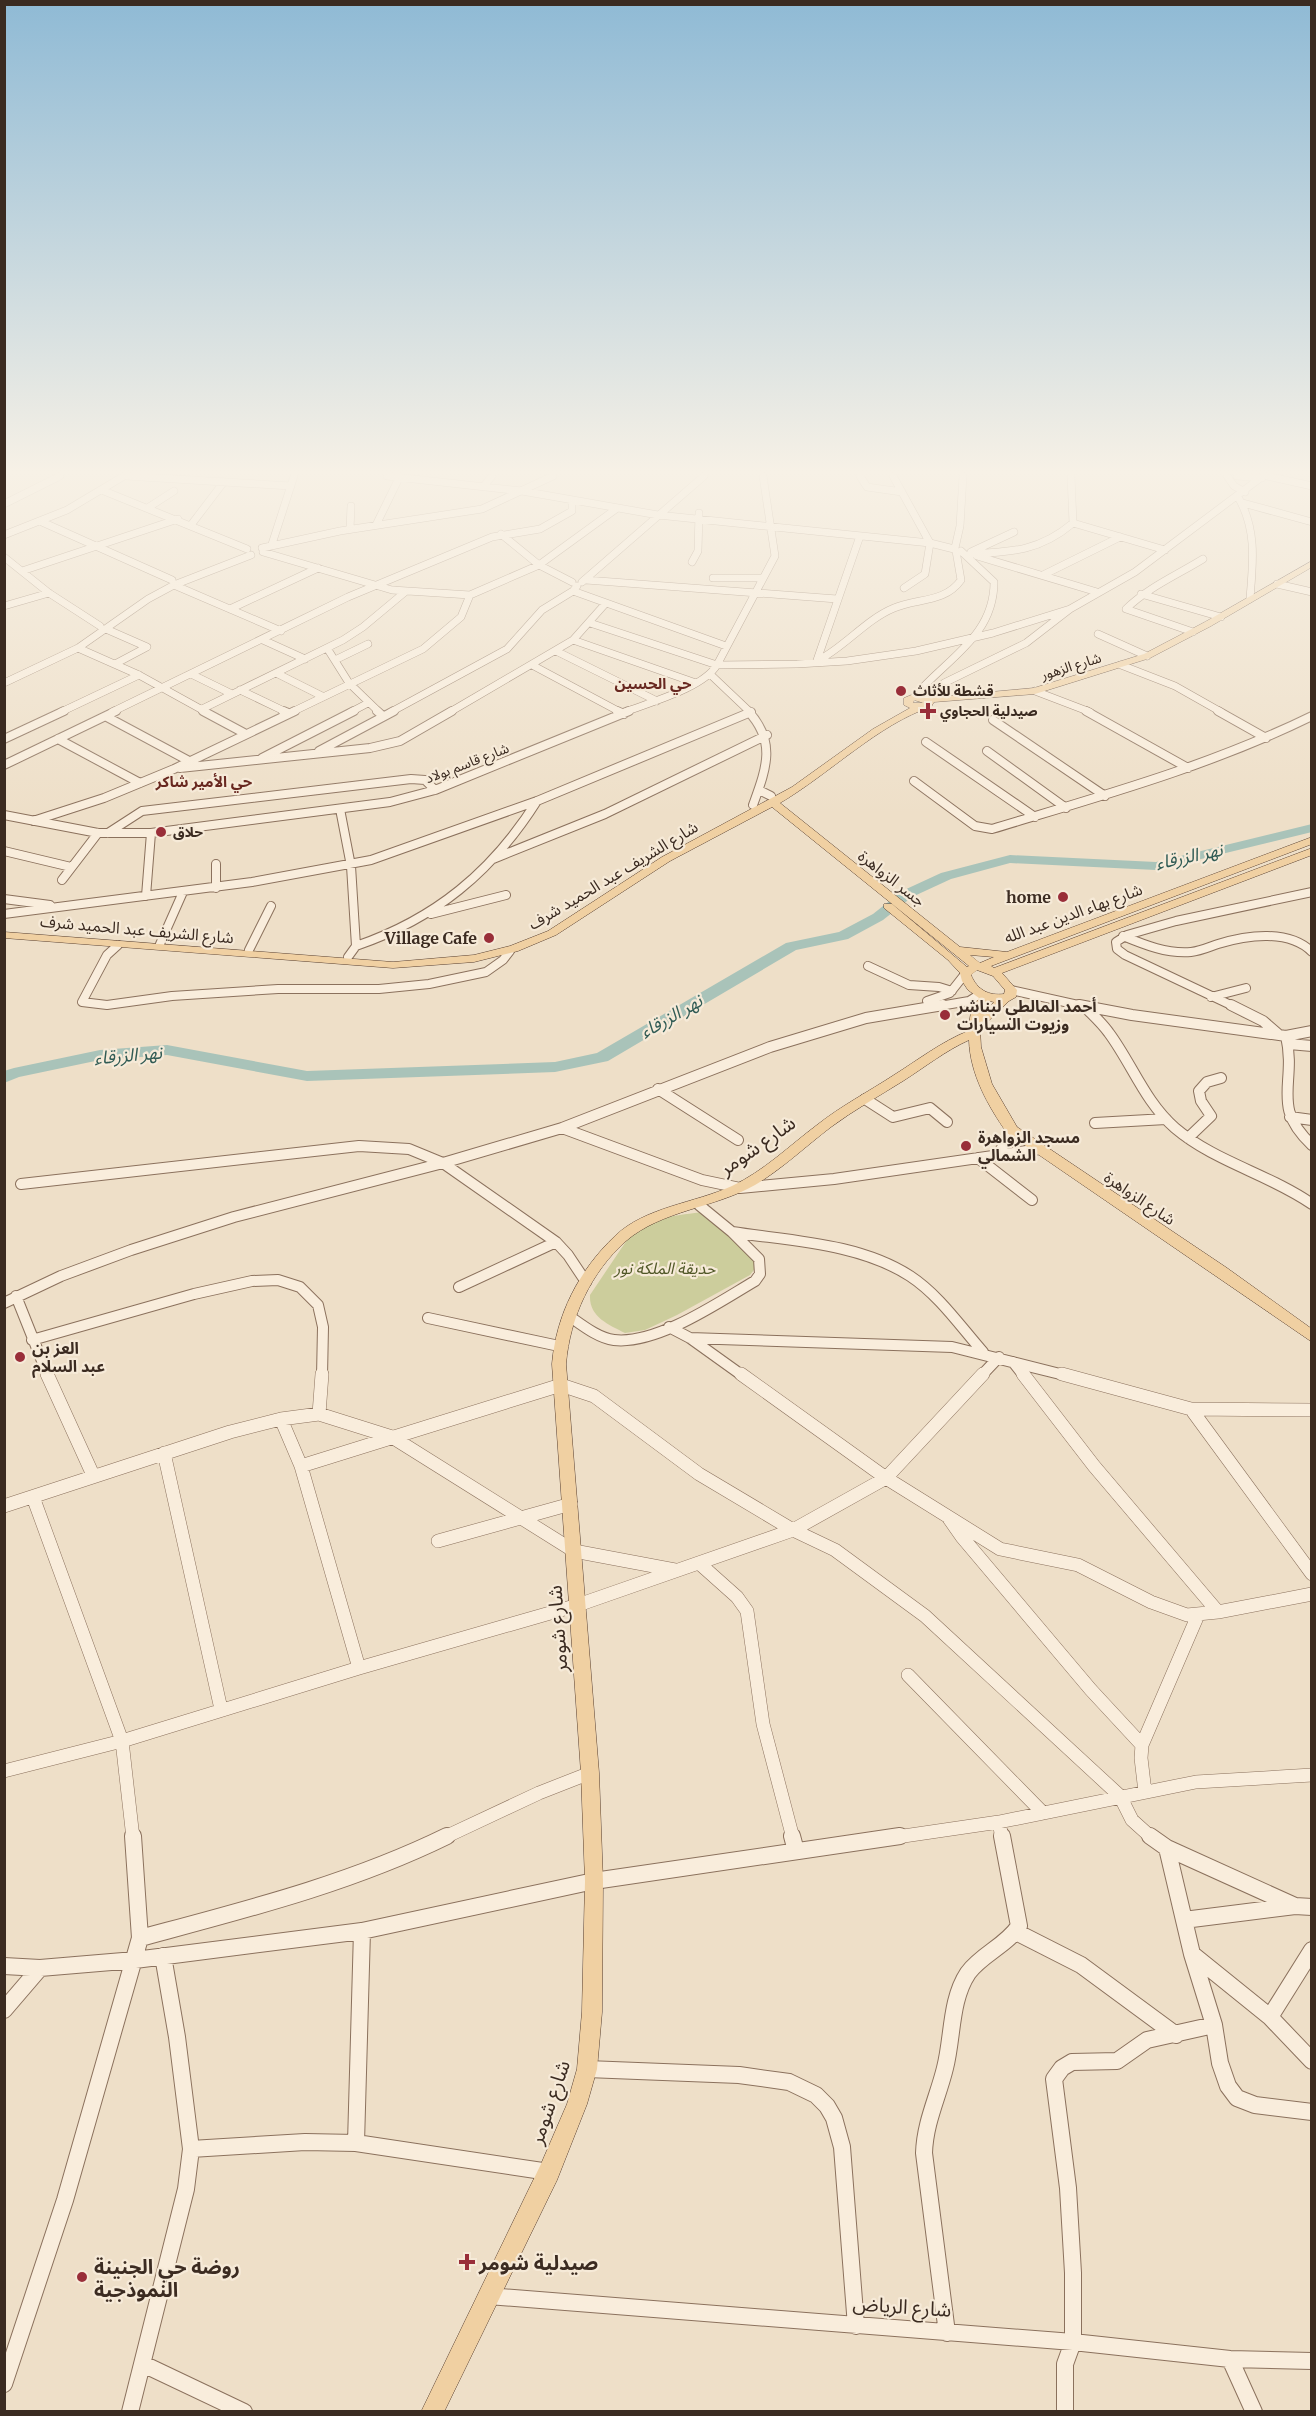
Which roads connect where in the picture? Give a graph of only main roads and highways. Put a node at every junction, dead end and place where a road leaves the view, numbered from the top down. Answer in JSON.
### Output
{"nodes":[{"id":1,"x":1267,"y":589,"type":"edge"},
{"id":2,"x":920,"y":702,"type":"junction"},
{"id":3,"x":771,"y":805,"type":"junction"},
{"id":4,"x":1311,"y":840,"type":"edge"},
{"id":5,"x":685,"y":844,"type":"junction"},
{"id":6,"x":1311,"y":851,"type":"edge"},
{"id":7,"x":921,"y":927,"type":"junction"},
{"id":8,"x":4,"y":933,"type":"edge"},
{"id":9,"x":959,"y":950,"type":"junction"},
{"id":10,"x":1006,"y":955,"type":"junction"},
{"id":11,"x":972,"y":970,"type":"junction"},
{"id":12,"x":994,"y":972,"type":"junction"},
{"id":13,"x":982,"y":995,"type":"junction"},
{"id":14,"x":1008,"y":995,"type":"junction"},
{"id":15,"x":975,"y":1030,"type":"junction"},
{"id":16,"x":1311,"y":1335,"type":"edge"},
{"id":17,"x":432,"y":2412,"type":"edge"}],
"edges":[{"from":1,"to":2,"type":"main road","name":"شارع الزهور"},
{"from":2,"to":3,"type":"main road","name":"شارع الشريف عبد الحميد شرف"},
{"from":2,"to":3,"type":"main road"},
{"from":3,"to":5,"type":"main road","name":"شارع الشريف عبد الحميد شرف"},
{"from":3,"to":7,"type":"main road","name":"جسر الزواهرة"},
{"from":4,"to":10,"type":"main road","name":"شارع بهاء الدين عبد الله"},
{"from":5,"to":8,"type":"main road","name":"شارع الشريف عبد الحميد شرف"},
{"from":5,"to":8,"type":"main road","name":"شارع الشريف عبد الحميد شرف"},
{"from":6,"to":12,"type":"main road","name":"شارع بهاء الدين عبد الله"},
{"from":7,"to":9,"type":"main road"},
{"from":7,"to":11,"type":"main road"},
{"from":9,"to":10,"type":"main road"},
{"from":9,"to":11,"type":"main road"},
{"from":10,"to":11,"type":"main road","name":"شارع بهاء الدين عبد الله"},
{"from":11,"to":12,"type":"main road"},
{"from":11,"to":13,"type":"main road"},
{"from":12,"to":14,"type":"main road"},
{"from":13,"to":14,"type":"main road"},
{"from":13,"to":15,"type":"main road","name":"شارع الزواهرة"},
{"from":14,"to":15,"type":"main road"},
{"from":15,"to":16,"type":"main road","name":"شارع الزواهرة"},
{"from":15,"to":17,"type":"main road","name":"شارع شومر"}]}
